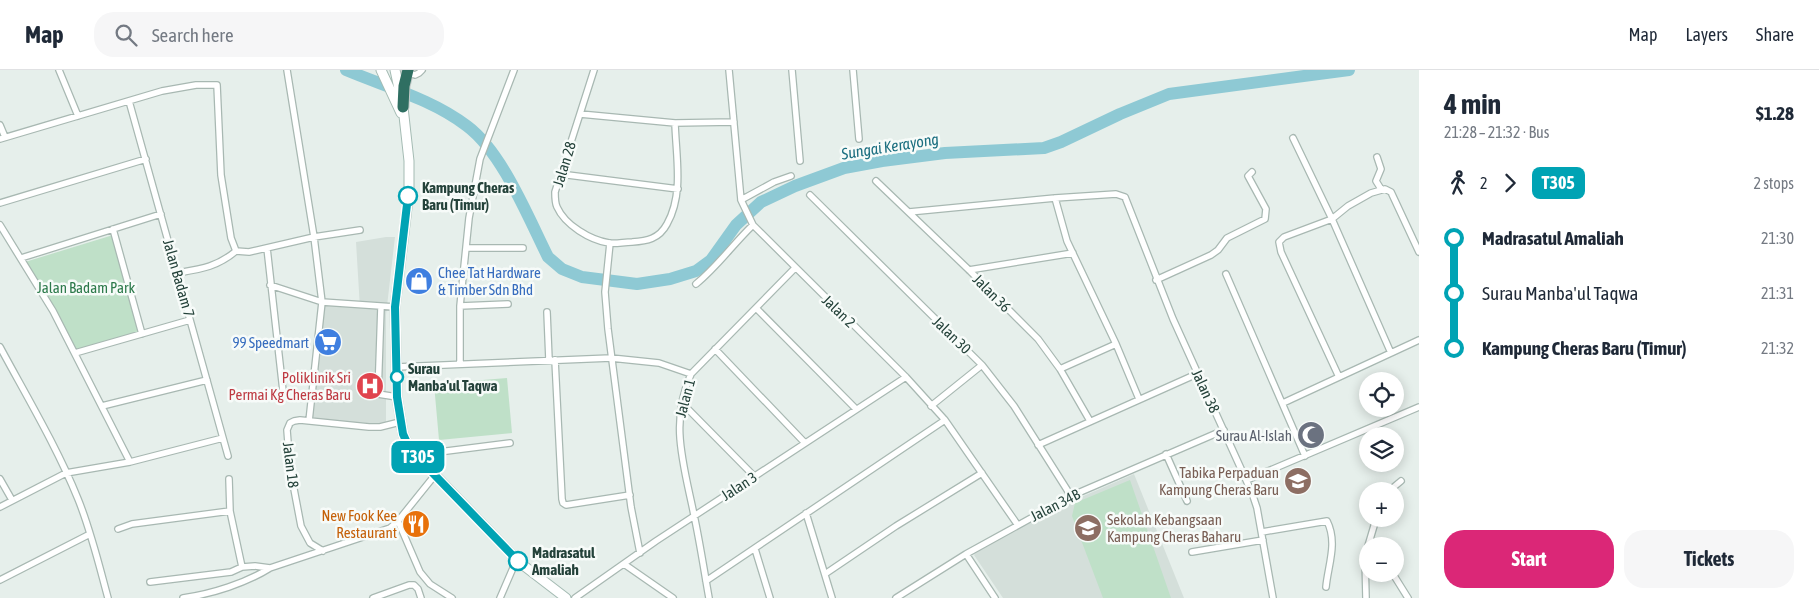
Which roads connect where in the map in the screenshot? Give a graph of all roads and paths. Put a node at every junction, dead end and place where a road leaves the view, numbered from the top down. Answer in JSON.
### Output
{"nodes":[{"id":1,"x":59,"y":70,"type":"edge"},
{"id":2,"x":287,"y":70,"type":"edge"},
{"id":3,"x":403,"y":70,"type":"edge"},
{"id":4,"x":422,"y":70,"type":"edge"},
{"id":5,"x":514,"y":70,"type":"edge"},
{"id":6,"x":594,"y":70,"type":"edge"},
{"id":7,"x":729,"y":70,"type":"edge"},
{"id":8,"x":792,"y":70,"type":"edge"},
{"id":9,"x":853,"y":70,"type":"edge"},
{"id":10,"x":382,"y":71,"type":"edge"},
{"id":11,"x":129,"y":101,"type":"junction"},
{"id":12,"x":404,"y":112,"type":"junction"},
{"id":13,"x":580,"y":114,"type":"junction"},
{"id":14,"x":78,"y":116,"type":"junction"},
{"id":15,"x":734,"y":122,"type":"junction"},
{"id":16,"x":675,"y":123,"type":"junction"},
{"id":17,"x":0,"y":125,"type":"edge"},
{"id":18,"x":3,"y":138,"type":"edge"},
{"id":19,"x":1292,"y":138,"type":"dead end"},
{"id":20,"x":859,"y":139,"type":"dead end"},
{"id":21,"x":1377,"y":157,"type":"dead end"},
{"id":22,"x":146,"y":159,"type":"junction"},
{"id":23,"x":800,"y":161,"type":"dead end"},
{"id":24,"x":1252,"y":172,"type":"dead end"},
{"id":25,"x":560,"y":174,"type":"junction"},
{"id":26,"x":791,"y":176,"type":"dead end"},
{"id":27,"x":876,"y":181,"type":"dead end"},
{"id":28,"x":678,"y":189,"type":"junction"},
{"id":29,"x":1381,"y":189,"type":"junction"},
{"id":30,"x":810,"y":195,"type":"dead end"},
{"id":31,"x":1055,"y":198,"type":"junction"},
{"id":32,"x":742,"y":202,"type":"junction"},
{"id":33,"x":0,"y":203,"type":"edge"},
{"id":34,"x":909,"y":212,"type":"junction"},
{"id":35,"x":161,"y":214,"type":"junction"},
{"id":36,"x":1332,"y":219,"type":"junction"},
{"id":37,"x":752,"y":223,"type":"junction"},
{"id":38,"x":0,"y":225,"type":"edge"},
{"id":39,"x":113,"y":229,"type":"junction"},
{"id":40,"x":360,"y":230,"type":"dead end"},
{"id":41,"x":314,"y":237,"type":"junction"},
{"id":42,"x":610,"y":243,"type":"junction"},
{"id":43,"x":267,"y":248,"type":"junction"},
{"id":44,"x":466,"y":248,"type":"junction"},
{"id":45,"x":523,"y":248,"type":"dead end"},
{"id":46,"x":236,"y":251,"type":"junction"},
{"id":47,"x":1419,"y":252,"type":"edge"},
{"id":48,"x":1073,"y":253,"type":"junction"},
{"id":49,"x":21,"y":258,"type":"junction"},
{"id":50,"x":796,"y":268,"type":"junction"},
{"id":51,"x":969,"y":270,"type":"junction"},
{"id":52,"x":177,"y":273,"type":"junction"},
{"id":53,"x":1226,"y":274,"type":"dead end"},
{"id":54,"x":1156,"y":280,"type":"junction"},
{"id":55,"x":696,"y":284,"type":"dead end"},
{"id":56,"x":270,"y":285,"type":"junction"},
{"id":57,"x":322,"y":302,"type":"junction"},
{"id":58,"x":508,"y":304,"type":"dead end"},
{"id":59,"x":460,"y":306,"type":"junction"},
{"id":60,"x":395,"y":307,"type":"junction"},
{"id":61,"x":381,"y":308,"type":"junction"},
{"id":62,"x":756,"y":308,"type":"junction"},
{"id":63,"x":547,"y":312,"type":"dead end"},
{"id":64,"x":190,"y":320,"type":"junction"},
{"id":65,"x":142,"y":334,"type":"junction"},
{"id":66,"x":1419,"y":340,"type":"edge"},
{"id":67,"x":1116,"y":344,"type":"junction"},
{"id":68,"x":0,"y":347,"type":"edge"},
{"id":69,"x":714,"y":349,"type":"junction"},
{"id":70,"x":75,"y":353,"type":"junction"},
{"id":71,"x":1391,"y":353,"type":"junction"},
{"id":72,"x":611,"y":358,"type":"junction"},
{"id":73,"x":552,"y":360,"type":"junction"},
{"id":74,"x":460,"y":364,"type":"junction"},
{"id":75,"x":982,"y":365,"type":"junction"},
{"id":76,"x":396,"y":367,"type":"junction"},
{"id":77,"x":1060,"y":369,"type":"junction"},
{"id":78,"x":691,"y":374,"type":"junction"},
{"id":79,"x":1199,"y":374,"type":"junction"},
{"id":80,"x":906,"y":377,"type":"junction"},
{"id":81,"x":1339,"y":377,"type":"junction"},
{"id":82,"x":207,"y":380,"type":"junction"},
{"id":83,"x":283,"y":391,"type":"dead end"},
{"id":84,"x":397,"y":397,"type":"junction"},
{"id":85,"x":1139,"y":400,"type":"junction"},
{"id":86,"x":682,"y":403,"type":"junction"},
{"id":87,"x":1283,"y":403,"type":"junction"},
{"id":88,"x":102,"y":406,"type":"junction"},
{"id":89,"x":931,"y":406,"type":"junction"},
{"id":90,"x":1419,"y":407,"type":"edge"},
{"id":91,"x":856,"y":409,"type":"junction"},
{"id":92,"x":945,"y":420,"type":"junction"},
{"id":93,"x":308,"y":421,"type":"junction"},
{"id":94,"x":1090,"y":421,"type":"junction"},
{"id":95,"x":400,"y":422,"type":"junction"},
{"id":96,"x":1224,"y":430,"type":"junction"},
{"id":97,"x":223,"y":438,"type":"junction"},
{"id":98,"x":510,"y":443,"type":"dead end"},
{"id":99,"x":805,"y":443,"type":"junction"},
{"id":100,"x":1038,"y":445,"type":"junction"},
{"id":101,"x":1166,"y":454,"type":"junction"},
{"id":102,"x":228,"y":456,"type":"dead end"},
{"id":103,"x":1305,"y":456,"type":"junction"},
{"id":104,"x":130,"y":462,"type":"junction"},
{"id":105,"x":422,"y":462,"type":"junction"},
{"id":106,"x":66,"y":473,"type":"junction"},
{"id":107,"x":982,"y":473,"type":"junction"},
{"id":108,"x":435,"y":475,"type":"junction"},
{"id":109,"x":754,"y":476,"type":"junction"},
{"id":110,"x":0,"y":479,"type":"edge"},
{"id":111,"x":229,"y":479,"type":"dead end"},
{"id":112,"x":1247,"y":480,"type":"junction"},
{"id":113,"x":630,"y":495,"type":"junction"},
{"id":114,"x":1071,"y":496,"type":"junction"},
{"id":115,"x":12,"y":500,"type":"junction"},
{"id":116,"x":1187,"y":500,"type":"dead end"},
{"id":117,"x":0,"y":506,"type":"edge"},
{"id":118,"x":230,"y":511,"type":"junction"},
{"id":119,"x":806,"y":513,"type":"junction"},
{"id":120,"x":694,"y":516,"type":"junction"},
{"id":121,"x":398,"y":521,"type":"junction"},
{"id":122,"x":1017,"y":524,"type":"junction"},
{"id":123,"x":118,"y":529,"type":"dead end"},
{"id":124,"x":1262,"y":532,"type":"junction"},
{"id":125,"x":90,"y":534,"type":"junction"},
{"id":126,"x":1263,"y":540,"type":"junction"},
{"id":127,"x":755,"y":549,"type":"junction"},
{"id":128,"x":323,"y":551,"type":"junction"},
{"id":129,"x":1192,"y":552,"type":"dead end"},
{"id":130,"x":640,"y":553,"type":"junction"},
{"id":131,"x":966,"y":554,"type":"junction"},
{"id":132,"x":519,"y":562,"type":"junction"},
{"id":133,"x":624,"y":564,"type":"junction"},
{"id":134,"x":242,"y":567,"type":"junction"},
{"id":135,"x":270,"y":568,"type":"junction"},
{"id":136,"x":825,"y":574,"type":"junction"},
{"id":137,"x":0,"y":580,"type":"edge"},
{"id":138,"x":706,"y":581,"type":"junction"},
{"id":139,"x":150,"y":582,"type":"dead end"},
{"id":140,"x":1366,"y":582,"type":"edge"},
{"id":141,"x":1399,"y":582,"type":"edge"},
{"id":142,"x":1326,"y":587,"type":"dead end"},
{"id":143,"x":390,"y":595,"type":"edge"},
{"id":144,"x":905,"y":596,"type":"edge"},
{"id":145,"x":108,"y":598,"type":"edge"},
{"id":146,"x":183,"y":598,"type":"edge"},
{"id":147,"x":372,"y":598,"type":"edge"},
{"id":148,"x":421,"y":598,"type":"edge"},
{"id":149,"x":452,"y":598,"type":"edge"},
{"id":150,"x":500,"y":598,"type":"edge"},
{"id":151,"x":566,"y":598,"type":"edge"},
{"id":152,"x":575,"y":598,"type":"edge"},
{"id":153,"x":673,"y":598,"type":"edge"},
{"id":154,"x":709,"y":598,"type":"edge"},
{"id":155,"x":770,"y":598,"type":"edge"},
{"id":156,"x":832,"y":598,"type":"edge"},
{"id":157,"x":896,"y":598,"type":"edge"},
{"id":158,"x":995,"y":598,"type":"edge"},
{"id":159,"x":1273,"y":598,"type":"edge"},
{"id":160,"x":1366,"y":598,"type":"edge"},
{"id":161,"x":1408,"y":598,"type":"edge"}],
"edges":[{"from":1,"to":14,"type":"street"},
{"from":2,"to":41,"type":"street"},
{"from":3,"to":4,"type":"street"},
{"from":3,"to":12,"type":"highway"},
{"from":5,"to":44,"type":"street"},
{"from":6,"to":13,"type":"street","name":"Jalan 28"},
{"from":7,"to":15,"type":"street","name":"Jalan 2"},
{"from":8,"to":23,"type":"street"},
{"from":9,"to":20,"type":"street"},
{"from":10,"to":12,"type":"street"},
{"from":11,"to":14,"type":"street"},
{"from":11,"to":22,"type":"street","name":"Jalan Badam 7"},
{"from":11,"to":46,"type":"street"},
{"from":12,"to":60,"type":"street"},
{"from":13,"to":16,"type":"street"},
{"from":13,"to":25,"type":"street","name":"Jalan 28"},
{"from":14,"to":18,"type":"street"},
{"from":15,"to":16,"type":"street"},
{"from":15,"to":32,"type":"street","name":"Jalan 2"},
{"from":16,"to":28,"type":"street","name":"Jalan 28"},
{"from":17,"to":18,"type":"street"},
{"from":19,"to":36,"type":"street"},
{"from":21,"to":29,"type":"street"},
{"from":22,"to":33,"type":"street"},
{"from":22,"to":35,"type":"street","name":"Jalan Badam 7"},
{"from":24,"to":54,"type":"street"},
{"from":25,"to":28,"type":"street"},
{"from":25,"to":42,"type":"street","name":"Jalan 28"},
{"from":26,"to":32,"type":"street"},
{"from":27,"to":34,"type":"street","name":"Jalan 36"},
{"from":28,"to":42,"type":"street","name":"Jalan 28"},
{"from":29,"to":36,"type":"street"},
{"from":29,"to":47,"type":"street"},
{"from":30,"to":75,"type":"street","name":"Jalan 30"},
{"from":31,"to":34,"type":"street"},
{"from":31,"to":48,"type":"street"},
{"from":31,"to":54,"type":"street","name":"Jalan 38"},
{"from":32,"to":37,"type":"street","name":"Jalan 2"},
{"from":34,"to":51,"type":"street","name":"Jalan 36"},
{"from":35,"to":39,"type":"street"},
{"from":35,"to":52,"type":"street","name":"Jalan Badam 7"},
{"from":36,"to":71,"type":"street"},
{"from":36,"to":81,"type":"street"},
{"from":37,"to":50,"type":"street","name":"Jalan 2"},
{"from":37,"to":55,"type":"street"},
{"from":38,"to":49,"type":"street"},
{"from":39,"to":49,"type":"street"},
{"from":39,"to":65,"type":"street"},
{"from":40,"to":41,"type":"street"},
{"from":41,"to":43,"type":"street"},
{"from":41,"to":57,"type":"street"},
{"from":42,"to":72,"type":"street"},
{"from":43,"to":46,"type":"street"},
{"from":43,"to":56,"type":"street"},
{"from":44,"to":45,"type":"street"},
{"from":44,"to":59,"type":"street"},
{"from":46,"to":52,"type":"street"},
{"from":48,"to":51,"type":"street"},
{"from":48,"to":67,"type":"street"},
{"from":49,"to":70,"type":"street"},
{"from":50,"to":62,"type":"street","name":"Jalan 1"},
{"from":50,"to":80,"type":"street","name":"Jalan 2"},
{"from":51,"to":77,"type":"street","name":"Jalan 36"},
{"from":52,"to":64,"type":"street","name":"Jalan Badam 7"},
{"from":53,"to":87,"type":"street"},
{"from":54,"to":79,"type":"street","name":"Jalan 38"},
{"from":56,"to":57,"type":"street"},
{"from":56,"to":83,"type":"street"},
{"from":57,"to":61,"type":"street"},
{"from":57,"to":93,"type":"street"},
{"from":58,"to":59,"type":"street"},
{"from":59,"to":74,"type":"street"},
{"from":60,"to":61,"type":"street"},
{"from":60,"to":76,"type":"street"},
{"from":61,"to":84,"type":"street"},
{"from":62,"to":69,"type":"street","name":"Jalan 1"},
{"from":62,"to":91,"type":"street"},
{"from":63,"to":73,"type":"street"},
{"from":64,"to":65,"type":"street"},
{"from":64,"to":82,"type":"street","name":"Jalan Badam 7"},
{"from":65,"to":70,"type":"street"},
{"from":66,"to":71,"type":"street"},
{"from":67,"to":77,"type":"street"},
{"from":67,"to":85,"type":"street"},
{"from":68,"to":106,"type":"street"},
{"from":69,"to":78,"type":"street","name":"Jalan 1"},
{"from":69,"to":99,"type":"street"},
{"from":70,"to":88,"type":"street"},
{"from":71,"to":81,"type":"street"},
{"from":72,"to":73,"type":"street"},
{"from":72,"to":78,"type":"street"},
{"from":72,"to":113,"type":"street"},
{"from":73,"to":74,"type":"street"},
{"from":73,"to":113,"type":"street"},
{"from":74,"to":76,"type":"street"},
{"from":75,"to":89,"type":"street"},
{"from":75,"to":100,"type":"street","name":"Jalan 30"},
{"from":76,"to":84,"type":"street"},
{"from":77,"to":94,"type":"street","name":"Jalan 36"},
{"from":78,"to":86,"type":"street","name":"Jalan 1"},
{"from":79,"to":85,"type":"street"},
{"from":79,"to":96,"type":"street","name":"Jalan 38"},
{"from":80,"to":89,"type":"street","name":"Jalan 2"},
{"from":80,"to":91,"type":"street","name":"Jalan 3"},
{"from":81,"to":87,"type":"street"},
{"from":82,"to":88,"type":"street"},
{"from":82,"to":97,"type":"street","name":"Jalan Badam 7"},
{"from":84,"to":95,"type":"street"},
{"from":85,"to":94,"type":"street"},
{"from":86,"to":109,"type":"street"},
{"from":86,"to":120,"type":"street","name":"Jalan 1"},
{"from":87,"to":103,"type":"street"},
{"from":88,"to":104,"type":"street"},
{"from":89,"to":92,"type":"street","name":"Jalan 2"},
{"from":90,"to":103,"type":"street"},
{"from":91,"to":99,"type":"street","name":"Jalan 3"},
{"from":92,"to":107,"type":"street","name":"Jalan 2"},
{"from":92,"to":119,"type":"street"},
{"from":93,"to":95,"type":"street"},
{"from":93,"to":128,"type":"street","name":"Jalan 18"},
{"from":94,"to":100,"type":"street"},
{"from":95,"to":105,"type":"street"},
{"from":96,"to":101,"type":"street","name":"Jalan 34B"},
{"from":96,"to":112,"type":"street","name":"Jalan 38"},
{"from":97,"to":102,"type":"street","name":"Jalan Badam 7"},
{"from":97,"to":104,"type":"street"},
{"from":98,"to":105,"type":"street"},
{"from":99,"to":109,"type":"street","name":"Jalan 3"},
{"from":100,"to":114,"type":"street","name":"Jalan 30"},
{"from":101,"to":114,"type":"street","name":"Jalan 34B"},
{"from":101,"to":116,"type":"street"},
{"from":103,"to":112,"type":"street"},
{"from":104,"to":106,"type":"street"},
{"from":105,"to":108,"type":"street"},
{"from":106,"to":115,"type":"street"},
{"from":106,"to":125,"type":"street"},
{"from":107,"to":122,"type":"street","name":"Jalan 2"},
{"from":107,"to":136,"type":"street"},
{"from":108,"to":121,"type":"street"},
{"from":108,"to":132,"type":"street"},
{"from":109,"to":120,"type":"street","name":"Jalan 3"},
{"from":110,"to":115,"type":"street"},
{"from":111,"to":118,"type":"street"},
{"from":112,"to":124,"type":"street","name":"Jalan 38"},
{"from":113,"to":130,"type":"street"},
{"from":114,"to":122,"type":"street","name":"Jalan 34B"},
{"from":115,"to":117,"type":"street"},
{"from":118,"to":123,"type":"street"},
{"from":118,"to":134,"type":"street"},
{"from":119,"to":127,"type":"street"},
{"from":119,"to":136,"type":"street"},
{"from":120,"to":130,"type":"street","name":"Jalan 3"},
{"from":120,"to":138,"type":"street","name":"Jalan 1"},
{"from":121,"to":128,"type":"street"},
{"from":121,"to":149,"type":"street"},
{"from":122,"to":131,"type":"street","name":"Jalan 34B"},
{"from":124,"to":126,"type":"street","name":"Jalan 38"},
{"from":124,"to":142,"type":"street"},
{"from":125,"to":137,"type":"street"},
{"from":125,"to":145,"type":"street"},
{"from":126,"to":129,"type":"street"},
{"from":126,"to":159,"type":"street","name":"Jalan 38"},
{"from":127,"to":138,"type":"street"},
{"from":127,"to":155,"type":"street"},
{"from":128,"to":135,"type":"street"},
{"from":130,"to":133,"type":"street","name":"Jalan 3"},
{"from":131,"to":144,"type":"street","name":"Jalan 34B"},
{"from":131,"to":158,"type":"street"},
{"from":132,"to":150,"type":"street"},
{"from":132,"to":151,"type":"street"},
{"from":133,"to":152,"type":"street","name":"Jalan 3"},
{"from":133,"to":153,"type":"street"},
{"from":134,"to":135,"type":"street"},
{"from":134,"to":139,"type":"street"},
{"from":135,"to":146,"type":"street"},
{"from":136,"to":156,"type":"street"},
{"from":138,"to":154,"type":"street","name":"Jalan 1"},
{"from":140,"to":160,"type":"street"},
{"from":141,"to":161,"type":"street"},
{"from":143,"to":147,"type":"street"},
{"from":143,"to":148,"type":"street"},
{"from":144,"to":157,"type":"street","name":"Jalan 34B"}]}
